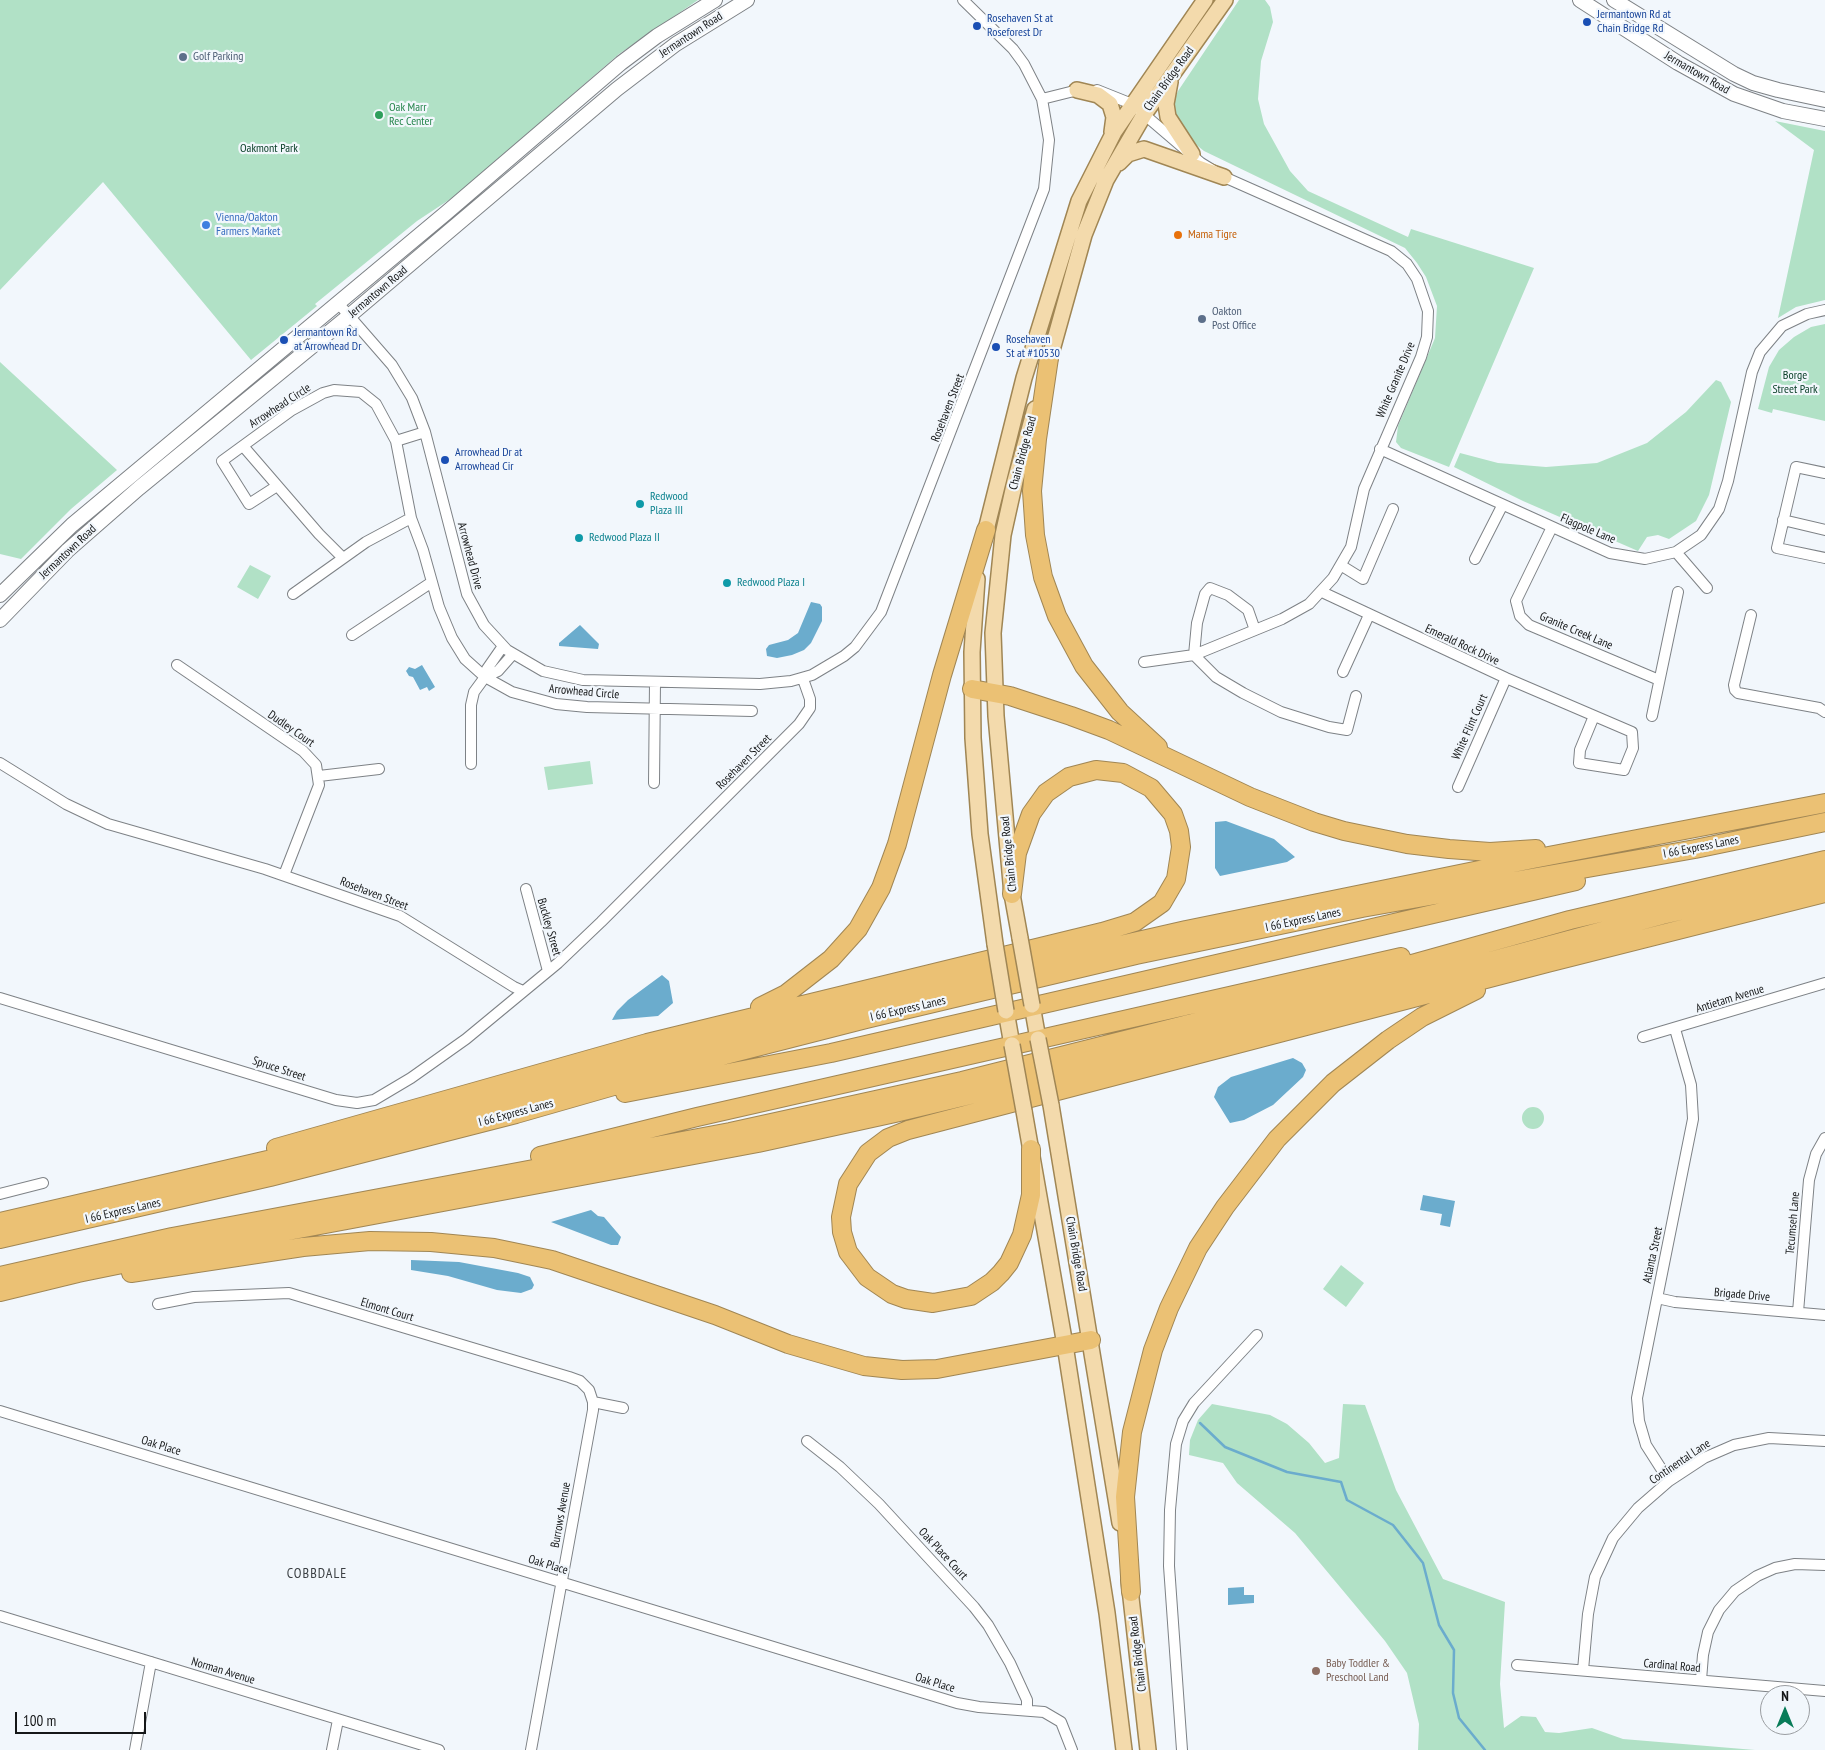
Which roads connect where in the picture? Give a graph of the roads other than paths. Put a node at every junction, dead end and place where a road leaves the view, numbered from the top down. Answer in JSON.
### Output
{"nodes":[{"id":1,"x":715,"y":0,"type":"edge"},
{"id":2,"x":747,"y":0,"type":"edge"},
{"id":3,"x":963,"y":0,"type":"edge"},
{"id":4,"x":1206,"y":0,"type":"edge"},
{"id":5,"x":1225,"y":0,"type":"edge"},
{"id":6,"x":1580,"y":0,"type":"edge"},
{"id":7,"x":1614,"y":0,"type":"edge"},
{"id":8,"x":1172,"y":75,"type":"junction"},
{"id":9,"x":1077,"y":90,"type":"junction"},
{"id":10,"x":1042,"y":99,"type":"junction"},
{"id":11,"x":1825,"y":100,"type":"edge"},
{"id":12,"x":1132,"y":104,"type":"junction"},
{"id":13,"x":1145,"y":113,"type":"junction"},
{"id":14,"x":1825,"y":119,"type":"edge"},
{"id":15,"x":1110,"y":138,"type":"junction"},
{"id":16,"x":1192,"y":154,"type":"junction"},
{"id":17,"x":1224,"y":177,"type":"junction"},
{"id":18,"x":1106,"y":180,"type":"junction"},
{"id":19,"x":338,"y":303,"type":"junction"},
{"id":20,"x":1825,"y":310,"type":"edge"},
{"id":21,"x":349,"y":316,"type":"junction"},
{"id":22,"x":1049,"y":358,"type":"junction"},
{"id":23,"x":425,"y":432,"type":"junction"},
{"id":24,"x":396,"y":441,"type":"junction"},
{"id":25,"x":242,"y":446,"type":"junction"},
{"id":26,"x":1380,"y":449,"type":"junction"},
{"id":27,"x":1825,"y":473,"type":"edge"},
{"id":28,"x":277,"y":486,"type":"junction"},
{"id":29,"x":1502,"y":506,"type":"junction"},
{"id":30,"x":1393,"y":509,"type":"dead end"},
{"id":31,"x":411,"y":518,"type":"junction"},
{"id":32,"x":1783,"y":520,"type":"junction"},
{"id":33,"x":1552,"y":527,"type":"junction"},
{"id":34,"x":986,"y":530,"type":"junction"},
{"id":35,"x":1825,"y":530,"type":"edge"},
{"id":36,"x":1676,"y":552,"type":"junction"},
{"id":37,"x":343,"y":558,"type":"junction"},
{"id":38,"x":1475,"y":558,"type":"dead end"},
{"id":39,"x":1825,"y":558,"type":"edge"},
{"id":40,"x":1342,"y":566,"type":"junction"},
{"id":41,"x":432,"y":582,"type":"junction"},
{"id":42,"x":1707,"y":588,"type":"dead end"},
{"id":43,"x":1322,"y":592,"type":"junction"},
{"id":44,"x":1678,"y":592,"type":"dead end"},
{"id":45,"x":293,"y":594,"type":"dead end"},
{"id":46,"x":0,"y":595,"type":"edge"},
{"id":47,"x":1369,"y":615,"type":"junction"},
{"id":48,"x":1751,"y":615,"type":"dead end"},
{"id":49,"x":0,"y":620,"type":"edge"},
{"id":50,"x":1255,"y":630,"type":"junction"},
{"id":51,"x":352,"y":635,"type":"dead end"},
{"id":52,"x":503,"y":646,"type":"junction"},
{"id":53,"x":513,"y":654,"type":"junction"},
{"id":54,"x":1194,"y":655,"type":"junction"},
{"id":55,"x":1144,"y":662,"type":"dead end"},
{"id":56,"x":177,"y":665,"type":"dead end"},
{"id":57,"x":1343,"y":672,"type":"dead end"},
{"id":58,"x":485,"y":677,"type":"junction"},
{"id":59,"x":1506,"y":678,"type":"junction"},
{"id":60,"x":803,"y":679,"type":"junction"},
{"id":61,"x":1659,"y":680,"type":"junction"},
{"id":62,"x":655,"y":682,"type":"junction"},
{"id":63,"x":972,"y":690,"type":"junction"},
{"id":64,"x":994,"y":692,"type":"junction"},
{"id":65,"x":1356,"y":696,"type":"dead end"},
{"id":66,"x":655,"y":709,"type":"junction"},
{"id":67,"x":752,"y":711,"type":"dead end"},
{"id":68,"x":1825,"y":712,"type":"edge"},
{"id":69,"x":1594,"y":716,"type":"junction"},
{"id":70,"x":1652,"y":716,"type":"dead end"},
{"id":71,"x":0,"y":763,"type":"edge"},
{"id":72,"x":471,"y":764,"type":"dead end"},
{"id":73,"x":379,"y":768,"type":"dead end"},
{"id":74,"x":1186,"y":768,"type":"junction"},
{"id":75,"x":319,"y":776,"type":"junction"},
{"id":76,"x":654,"y":783,"type":"dead end"},
{"id":77,"x":1458,"y":787,"type":"dead end"},
{"id":78,"x":1825,"y":803,"type":"edge"},
{"id":79,"x":1825,"y":822,"type":"edge"},
{"id":80,"x":1648,"y":838,"type":"junction"},
{"id":81,"x":1694,"y":849,"type":"junction"},
{"id":82,"x":1825,"y":860,"type":"edge"},
{"id":83,"x":284,"y":875,"type":"junction"},
{"id":84,"x":1825,"y":878,"type":"edge"},
{"id":85,"x":526,"y":889,"type":"dead end"},
{"id":86,"x":1012,"y":894,"type":"junction"},
{"id":87,"x":1825,"y":894,"type":"edge"},
{"id":88,"x":1570,"y":920,"type":"junction"},
{"id":89,"x":1547,"y":962,"type":"junction"},
{"id":90,"x":548,"y":970,"type":"junction"},
{"id":91,"x":1825,"y":983,"type":"edge"},
{"id":92,"x":524,"y":991,"type":"junction"},
{"id":93,"x":0,"y":998,"type":"edge"},
{"id":94,"x":1041,"y":1003,"type":"junction"},
{"id":95,"x":1006,"y":1011,"type":"junction"},
{"id":96,"x":1674,"y":1029,"type":"junction"},
{"id":97,"x":1643,"y":1037,"type":"dead end"},
{"id":98,"x":1045,"y":1038,"type":"junction"},
{"id":99,"x":647,"y":1044,"type":"junction"},
{"id":100,"x":1012,"y":1045,"type":"junction"},
{"id":101,"x":516,"y":1114,"type":"junction"},
{"id":102,"x":1825,"y":1138,"type":"edge"},
{"id":103,"x":1031,"y":1149,"type":"junction"},
{"id":104,"x":238,"y":1168,"type":"junction"},
{"id":105,"x":44,"y":1183,"type":"dead end"},
{"id":106,"x":0,"y":1194,"type":"edge"},
{"id":107,"x":391,"y":1194,"type":"junction"},
{"id":108,"x":0,"y":1222,"type":"edge"},
{"id":109,"x":0,"y":1239,"type":"edge"},
{"id":110,"x":78,"y":1273,"type":"junction"},
{"id":111,"x":0,"y":1276,"type":"edge"},
{"id":112,"x":0,"y":1292,"type":"edge"},
{"id":113,"x":1657,"y":1298,"type":"junction"},
{"id":114,"x":158,"y":1304,"type":"dead end"},
{"id":115,"x":1798,"y":1312,"type":"junction"},
{"id":116,"x":1825,"y":1315,"type":"edge"},
{"id":117,"x":1257,"y":1335,"type":"dead end"},
{"id":118,"x":1091,"y":1340,"type":"junction"},
{"id":119,"x":1065,"y":1345,"type":"junction"},
{"id":120,"x":593,"y":1402,"type":"junction"},
{"id":121,"x":623,"y":1408,"type":"dead end"},
{"id":122,"x":0,"y":1411,"type":"edge"},
{"id":123,"x":807,"y":1441,"type":"dead end"},
{"id":124,"x":1825,"y":1441,"type":"edge"},
{"id":125,"x":1669,"y":1481,"type":"junction"},
{"id":126,"x":1825,"y":1565,"type":"edge"},
{"id":127,"x":562,"y":1583,"type":"junction"},
{"id":128,"x":1131,"y":1592,"type":"junction"},
{"id":129,"x":0,"y":1616,"type":"edge"},
{"id":130,"x":151,"y":1662,"type":"junction"},
{"id":131,"x":1517,"y":1665,"type":"dead end"},
{"id":132,"x":1582,"y":1670,"type":"junction"},
{"id":133,"x":1701,"y":1680,"type":"junction"},
{"id":134,"x":1825,"y":1691,"type":"edge"},
{"id":135,"x":1027,"y":1709,"type":"junction"},
{"id":136,"x":338,"y":1720,"type":"junction"},
{"id":137,"x":135,"y":1750,"type":"edge"},
{"id":138,"x":332,"y":1750,"type":"edge"},
{"id":139,"x":439,"y":1750,"type":"edge"},
{"id":140,"x":531,"y":1750,"type":"edge"},
{"id":141,"x":1072,"y":1750,"type":"edge"},
{"id":142,"x":1124,"y":1750,"type":"edge"},
{"id":143,"x":1148,"y":1750,"type":"edge"},
{"id":144,"x":1182,"y":1750,"type":"edge"}],
"edges":[{"from":1,"to":19,"type":"main road","name":"Jermantown Road"},
{"from":2,"to":21,"type":"main road","name":"Jermantown Road"},
{"from":3,"to":10,"type":"street","name":"Rosehaven Street"},
{"from":4,"to":12,"type":"main road","name":"Chain Bridge Road"},
{"from":5,"to":8,"type":"main road","name":"Chain Bridge Road"},
{"from":6,"to":14,"type":"main road","name":"Jermantown Road"},
{"from":7,"to":11,"type":"main road","name":"Jermantown Road"},
{"from":8,"to":13,"type":"main road","name":"Chain Bridge Road"},
{"from":8,"to":16,"type":"main road"},
{"from":9,"to":10,"type":"street","name":"White Granite Drive"},
{"from":9,"to":12,"type":"street","name":"White Granite Drive"},
{"from":9,"to":15,"type":"main road"},
{"from":10,"to":60,"type":"street","name":"Rosehaven Street"},
{"from":12,"to":13,"type":"street","name":"White Granite Drive"},
{"from":12,"to":15,"type":"main road","name":"Chain Bridge Road"},
{"from":13,"to":16,"type":"street","name":"White Granite Drive"},
{"from":13,"to":18,"type":"main road","name":"Chain Bridge Road"},
{"from":15,"to":34,"type":"main road","name":"Chain Bridge Road"},
{"from":16,"to":17,"type":"street","name":"White Granite Drive"},
{"from":17,"to":18,"type":"main road"},
{"from":17,"to":26,"type":"street","name":"White Granite Drive"},
{"from":18,"to":22,"type":"main road","name":"Chain Bridge Road"},
{"from":19,"to":21,"type":"street","name":"Arrowhead Drive"},
{"from":19,"to":46,"type":"main road","name":"Jermantown Road"},
{"from":20,"to":36,"type":"street","name":"Flagpole Lane"},
{"from":21,"to":23,"type":"street","name":"Arrowhead Drive"},
{"from":21,"to":49,"type":"main road","name":"Jermantown Road"},
{"from":22,"to":64,"type":"main road","name":"Chain Bridge Road"},
{"from":22,"to":74,"type":"highway"},
{"from":23,"to":24,"type":"street"},
{"from":23,"to":52,"type":"street","name":"Arrowhead Drive"},
{"from":24,"to":25,"type":"street","name":"Arrowhead Circle"},
{"from":24,"to":31,"type":"street","name":"Arrowhead Circle"},
{"from":25,"to":28,"type":"street"},
{"from":25,"to":28,"type":"street","name":"Arrowhead Circle"},
{"from":26,"to":29,"type":"street","name":"Flagpole Lane"},
{"from":26,"to":40,"type":"street","name":"White Granite Drive"},
{"from":27,"to":32,"type":"street"},
{"from":28,"to":37,"type":"street"},
{"from":29,"to":33,"type":"street","name":"Flagpole Lane"},
{"from":29,"to":38,"type":"street"},
{"from":30,"to":40,"type":"street"},
{"from":31,"to":37,"type":"street"},
{"from":31,"to":41,"type":"street","name":"Arrowhead Circle"},
{"from":32,"to":35,"type":"street"},
{"from":32,"to":39,"type":"street"},
{"from":33,"to":36,"type":"street","name":"Flagpole Lane"},
{"from":33,"to":61,"type":"street","name":"Granite Creek Lane"},
{"from":34,"to":63,"type":"main road","name":"Chain Bridge Road"},
{"from":34,"to":99,"type":"highway"},
{"from":36,"to":42,"type":"street"},
{"from":37,"to":45,"type":"street"},
{"from":40,"to":43,"type":"street","name":"White Granite Drive"},
{"from":41,"to":51,"type":"street"},
{"from":41,"to":58,"type":"street","name":"Arrowhead Circle"},
{"from":43,"to":47,"type":"street","name":"Emerald Rock Drive"},
{"from":43,"to":50,"type":"street","name":"White Granite Drive"},
{"from":44,"to":61,"type":"street"},
{"from":47,"to":57,"type":"street"},
{"from":47,"to":59,"type":"street","name":"Emerald Rock Drive"},
{"from":48,"to":68,"type":"street"},
{"from":50,"to":54,"type":"street","name":"White Granite Drive"},
{"from":50,"to":54,"type":"street"},
{"from":52,"to":53,"type":"street","name":"Arrowhead Drive"},
{"from":52,"to":58,"type":"street"},
{"from":53,"to":58,"type":"street"},
{"from":53,"to":62,"type":"street","name":"Arrowhead Drive"},
{"from":54,"to":55,"type":"street","name":"White Granite Drive"},
{"from":54,"to":65,"type":"street"},
{"from":56,"to":75,"type":"street","name":"Dudley Court"},
{"from":58,"to":66,"type":"street","name":"Arrowhead Circle"},
{"from":58,"to":72,"type":"street"},
{"from":59,"to":69,"type":"street","name":"Emerald Rock Drive"},
{"from":59,"to":77,"type":"street","name":"White Flint Court"},
{"from":60,"to":62,"type":"street","name":"Arrowhead Drive"},
{"from":60,"to":90,"type":"street","name":"Rosehaven Street"},
{"from":61,"to":70,"type":"street"},
{"from":62,"to":66,"type":"street"},
{"from":63,"to":64,"type":"highway"},
{"from":63,"to":95,"type":"main road","name":"Chain Bridge Road","bridge":true},
{"from":64,"to":74,"type":"highway"},
{"from":64,"to":86,"type":"main road","name":"Chain Bridge Road"},
{"from":66,"to":67,"type":"street","name":"Arrowhead Circle"},
{"from":66,"to":76,"type":"street"},
{"from":69,"to":69,"type":"street","name":"Emerald Rock Drive"},
{"from":71,"to":83,"type":"street","name":"Rosehaven Street"},
{"from":73,"to":75,"type":"street"},
{"from":74,"to":80,"type":"highway"},
{"from":75,"to":83,"type":"street"},
{"from":78,"to":80,"type":"highway"},
{"from":79,"to":81,"type":"highway","name":"I 66 Express Lanes"},
{"from":80,"to":104,"type":"highway"},
{"from":81,"to":94,"type":"highway"},
{"from":81,"to":101,"type":"highway","name":"I 66 Express Lanes"},
{"from":82,"to":88,"type":"highway"},
{"from":83,"to":92,"type":"street","name":"Rosehaven Street"},
{"from":84,"to":110,"type":"highway"},
{"from":85,"to":90,"type":"street","name":"Buckley Street"},
{"from":86,"to":94,"type":"main road","name":"Chain Bridge Road","bridge":true},
{"from":86,"to":99,"type":"highway"},
{"from":87,"to":89,"type":"highway"},
{"from":88,"to":98,"type":"highway"},
{"from":88,"to":107,"type":"highway"},
{"from":89,"to":103,"type":"highway"},
{"from":89,"to":128,"type":"highway"},
{"from":90,"to":92,"type":"street","name":"Rosehaven Street"},
{"from":91,"to":96,"type":"street","name":"Antietam Avenue"},
{"from":92,"to":93,"type":"street","name":"Spruce Street"},
{"from":94,"to":95,"type":"highway"},
{"from":94,"to":98,"type":"main road","name":"Chain Bridge Road"},
{"from":95,"to":100,"type":"main road","name":"Chain Bridge Road"},
{"from":95,"to":101,"type":"highway"},
{"from":96,"to":97,"type":"street","name":"Antietam Avenue"},
{"from":96,"to":113,"type":"street","name":"Atlanta Street"},
{"from":98,"to":100,"type":"highway"},
{"from":98,"to":118,"type":"main road","name":"Chain Bridge Road","bridge":true},
{"from":99,"to":104,"type":"highway"},
{"from":100,"to":103,"type":"main road","name":"Chain Bridge Road","bridge":true},
{"from":100,"to":107,"type":"highway"},
{"from":101,"to":109,"type":"highway","name":"I 66 Express Lanes"},
{"from":102,"to":115,"type":"street","name":"Tecumseh Lane"},
{"from":103,"to":119,"type":"main road","name":"Chain Bridge Road"},
{"from":104,"to":108,"type":"highway"},
{"from":105,"to":106,"type":"street"},
{"from":107,"to":111,"type":"highway"},
{"from":110,"to":112,"type":"highway"},
{"from":110,"to":119,"type":"highway"},
{"from":113,"to":115,"type":"street","name":"Brigade Drive"},
{"from":113,"to":125,"type":"street","name":"Atlanta Street"},
{"from":114,"to":120,"type":"street","name":"Elmont Court"},
{"from":115,"to":116,"type":"street","name":"Brigade Drive"},
{"from":117,"to":144,"type":"street"},
{"from":118,"to":119,"type":"highway"},
{"from":118,"to":128,"type":"main road","name":"Chain Bridge Road"},
{"from":119,"to":142,"type":"main road","name":"Chain Bridge Road"},
{"from":120,"to":121,"type":"street"},
{"from":120,"to":127,"type":"street","name":"Burrows Avenue"},
{"from":122,"to":127,"type":"street","name":"Oak Place"},
{"from":123,"to":135,"type":"street","name":"Oak Place Court"},
{"from":124,"to":125,"type":"street","name":"Continental Lane"},
{"from":125,"to":132,"type":"street","name":"Continental Lane"},
{"from":126,"to":133,"type":"street"},
{"from":127,"to":135,"type":"street","name":"Oak Place"},
{"from":127,"to":140,"type":"street","name":"Burrows Avenue"},
{"from":128,"to":143,"type":"main road","name":"Chain Bridge Road"},
{"from":129,"to":130,"type":"street","name":"Norman Avenue"},
{"from":130,"to":136,"type":"street","name":"Norman Avenue"},
{"from":130,"to":137,"type":"street"},
{"from":131,"to":132,"type":"street","name":"Cardinal Road"},
{"from":132,"to":133,"type":"street","name":"Cardinal Road"},
{"from":133,"to":134,"type":"street","name":"Cardinal Road"},
{"from":135,"to":141,"type":"street","name":"Oak Place"},
{"from":136,"to":138,"type":"street"},
{"from":136,"to":139,"type":"street","name":"Norman Avenue"}]}
